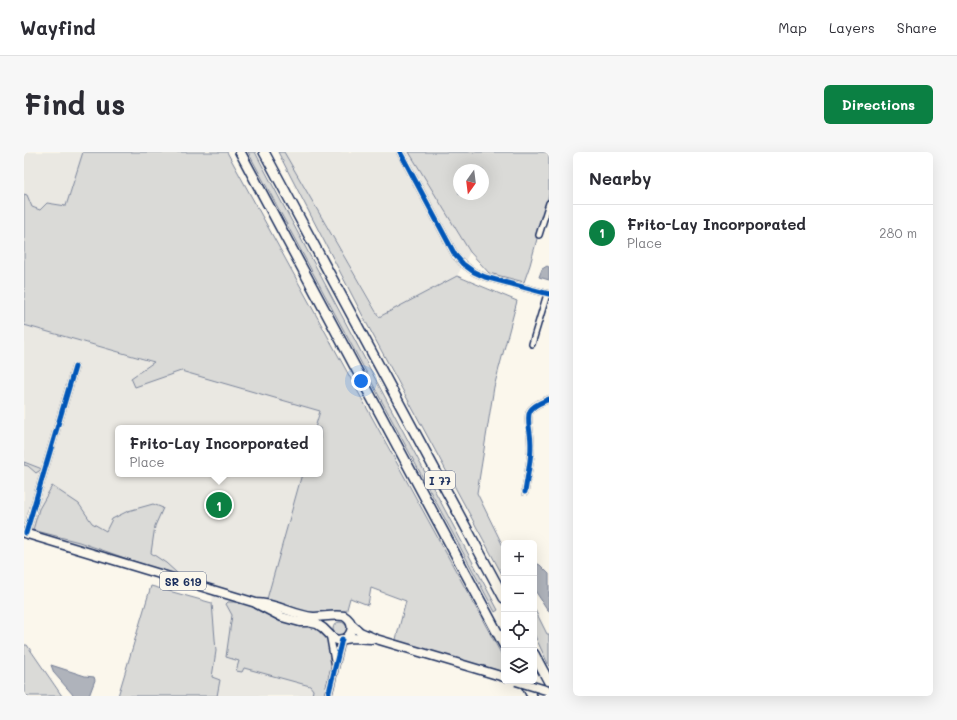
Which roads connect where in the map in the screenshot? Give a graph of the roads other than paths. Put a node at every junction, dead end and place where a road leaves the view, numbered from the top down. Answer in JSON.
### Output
{"nodes":[{"id":1,"x":240,"y":152,"type":"edge"},
{"id":2,"x":264,"y":152,"type":"edge"},
{"id":3,"x":400,"y":152,"type":"edge"},
{"id":4,"x":549,"y":203,"type":"edge"},
{"id":5,"x":549,"y":222,"type":"edge"},
{"id":6,"x":543,"y":224,"type":"junction"},
{"id":7,"x":539,"y":235,"type":"dead end"},
{"id":8,"x":548,"y":294,"type":"edge"},
{"id":9,"x":532,"y":344,"type":"dead end"},
{"id":10,"x":75,"y":367,"type":"dead end"},
{"id":11,"x":549,"y":399,"type":"edge"},
{"id":12,"x":525,"y":492,"type":"dead end"},
{"id":13,"x":25,"y":533,"type":"edge"},
{"id":14,"x":501,"y":592,"type":"edge"},
{"id":15,"x":256,"y":603,"type":"junction"},
{"id":16,"x":336,"y":616,"type":"junction"},
{"id":17,"x":352,"y":625,"type":"junction"},
{"id":18,"x":329,"y":634,"type":"junction"},
{"id":19,"x":344,"y":639,"type":"junction"},
{"id":20,"x":501,"y":639,"type":"edge"},
{"id":21,"x":376,"y":640,"type":"junction"},
{"id":22,"x":537,"y":660,"type":"edge"},
{"id":23,"x":336,"y":666,"type":"junction"},
{"id":24,"x":501,"y":676,"type":"edge"},
{"id":25,"x":549,"y":682,"type":"edge"},
{"id":26,"x":526,"y":684,"type":"edge"},
{"id":27,"x":526,"y":684,"type":"edge"},
{"id":28,"x":549,"y":691,"type":"edge"},
{"id":29,"x":328,"y":696,"type":"edge"},
{"id":30,"x":532,"y":696,"type":"edge"}],
"edges":[{"from":1,"to":20,"type":"highway","number":"I 77"},
{"from":2,"to":14,"type":"highway","number":"I 77"},
{"from":3,"to":8,"type":"street"},
{"from":4,"to":6,"type":"street"},
{"from":5,"to":6,"type":"street"},
{"from":6,"to":7,"type":"street"},
{"from":8,"to":9,"type":"street"},
{"from":10,"to":13,"type":"street"},
{"from":11,"to":12,"type":"street"},
{"from":13,"to":15,"type":"main road","number":"SR 619"},
{"from":15,"to":16,"type":"main road"},
{"from":15,"to":18,"type":"main road"},
{"from":16,"to":17,"type":"main road"},
{"from":16,"to":18,"type":"main road"},
{"from":17,"to":19,"type":"main road"},
{"from":17,"to":21,"type":"main road"},
{"from":18,"to":19,"type":"main road"},
{"from":18,"to":23,"type":"street"},
{"from":19,"to":21,"type":"main road"},
{"from":19,"to":23,"type":"street"},
{"from":21,"to":24,"type":"main road"},
{"from":22,"to":25,"type":"highway"},
{"from":23,"to":29,"type":"street"},
{"from":26,"to":28,"type":"main road","bridge":true},
{"from":27,"to":30,"type":"highway"}]}
